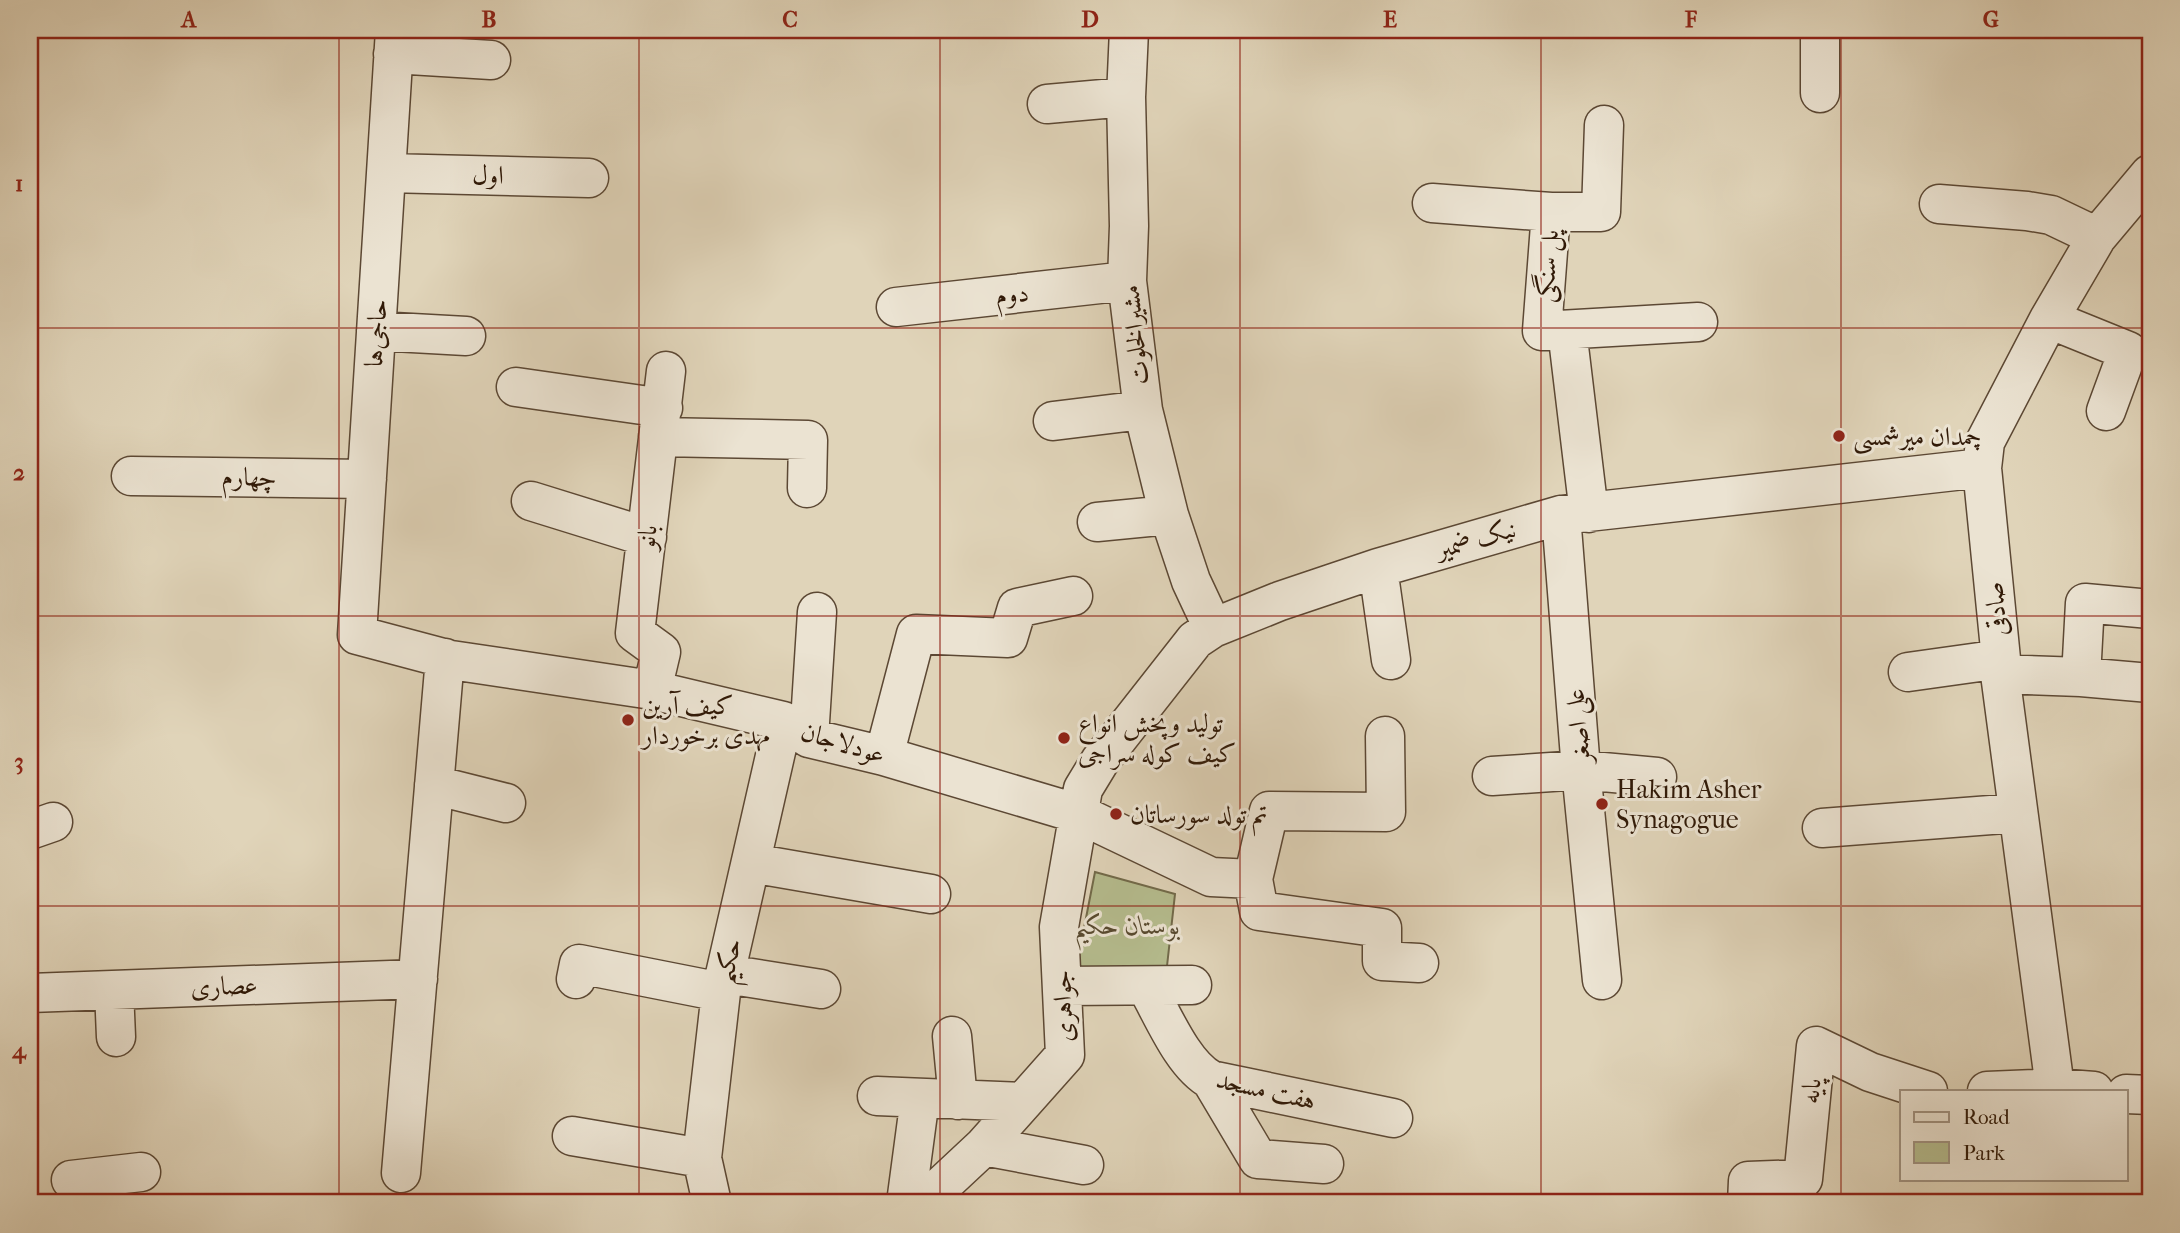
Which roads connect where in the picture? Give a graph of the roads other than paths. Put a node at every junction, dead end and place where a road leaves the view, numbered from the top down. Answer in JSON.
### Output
{"nodes":[{"id":1,"x":1129,"y":30,"type":"edge"},
{"id":2,"x":1820,"y":30,"type":"edge"},
{"id":3,"x":394,"y":42,"type":"edge"},
{"id":4,"x":491,"y":60,"type":"dead end"},
{"id":5,"x":1820,"y":93,"type":"dead end"},
{"id":6,"x":1126,"y":97,"type":"junction"},
{"id":7,"x":1047,"y":104,"type":"dead end"},
{"id":8,"x":1604,"y":125,"type":"dead end"},
{"id":9,"x":386,"y":173,"type":"junction"},
{"id":10,"x":2150,"y":174,"type":"edge"},
{"id":11,"x":589,"y":178,"type":"dead end"},
{"id":12,"x":1432,"y":203,"type":"dead end"},
{"id":13,"x":1939,"y":204,"type":"dead end"},
{"id":14,"x":1550,"y":212,"type":"junction"},
{"id":15,"x":2097,"y":237,"type":"junction"},
{"id":16,"x":1127,"y":281,"type":"junction"},
{"id":17,"x":896,"y":307,"type":"dead end"},
{"id":18,"x":2049,"y":318,"type":"junction"},
{"id":19,"x":1698,"y":322,"type":"dead end"},
{"id":20,"x":1567,"y":330,"type":"junction"},
{"id":21,"x":376,"y":331,"type":"junction"},
{"id":22,"x":466,"y":336,"type":"dead end"},
{"id":23,"x":666,"y":371,"type":"dead end"},
{"id":24,"x":516,"y":387,"type":"dead end"},
{"id":25,"x":1143,"y":410,"type":"junction"},
{"id":26,"x":2106,"y":411,"type":"dead end"},
{"id":27,"x":1054,"y":421,"type":"dead end"},
{"id":28,"x":661,"y":422,"type":"junction"},
{"id":29,"x":1982,"y":468,"type":"junction"},
{"id":30,"x":131,"y":476,"type":"dead end"},
{"id":31,"x":367,"y":479,"type":"junction"},
{"id":32,"x":807,"y":488,"type":"dead end"},
{"id":33,"x":531,"y":501,"type":"dead end"},
{"id":34,"x":1575,"y":514,"type":"junction"},
{"id":35,"x":1169,"y":515,"type":"junction"},
{"id":36,"x":1097,"y":522,"type":"dead end"},
{"id":37,"x":647,"y":537,"type":"junction"},
{"id":38,"x":1378,"y":568,"type":"junction"},
{"id":39,"x":1073,"y":596,"type":"dead end"},
{"id":40,"x":2150,"y":609,"type":"edge"},
{"id":41,"x":817,"y":612,"type":"dead end"},
{"id":42,"x":1213,"y":628,"type":"junction"},
{"id":43,"x":357,"y":635,"type":"joint"},
{"id":44,"x":445,"y":659,"type":"junction"},
{"id":45,"x":1391,"y":660,"type":"dead end"},
{"id":46,"x":2000,"y":667,"type":"junction"},
{"id":47,"x":1908,"y":672,"type":"dead end"},
{"id":48,"x":2081,"y":677,"type":"junction"},
{"id":49,"x":2150,"y":683,"type":"edge"},
{"id":50,"x":652,"y":690,"type":"junction"},
{"id":51,"x":796,"y":730,"type":"junction"},
{"id":52,"x":1385,"y":736,"type":"dead end"},
{"id":53,"x":884,"y":756,"type":"junction"},
{"id":54,"x":1581,"y":770,"type":"junction"},
{"id":55,"x":1492,"y":776,"type":"dead end"},
{"id":56,"x":1657,"y":777,"type":"dead end"},
{"id":57,"x":435,"y":785,"type":"junction"},
{"id":58,"x":506,"y":803,"type":"dead end"},
{"id":59,"x":2017,"y":813,"type":"junction"},
{"id":60,"x":1079,"y":814,"type":"junction"},
{"id":61,"x":1822,"y":828,"type":"dead end"},
{"id":62,"x":751,"y":863,"type":"junction"},
{"id":63,"x":1253,"y":879,"type":"junction"},
{"id":64,"x":931,"y":894,"type":"dead end"},
{"id":65,"x":1419,"y":963,"type":"dead end"},
{"id":66,"x":418,"y":979,"type":"junction"},
{"id":67,"x":576,"y":979,"type":"dead end"},
{"id":68,"x":1602,"y":980,"type":"dead end"},
{"id":69,"x":723,"y":983,"type":"junction"},
{"id":70,"x":1192,"y":985,"type":"dead end"},
{"id":71,"x":1062,"y":986,"type":"junction"},
{"id":72,"x":1146,"y":986,"type":"junction"},
{"id":73,"x":821,"y":989,"type":"dead end"},
{"id":74,"x":114,"y":990,"type":"junction"},
{"id":75,"x":30,"y":993,"type":"edge"},
{"id":76,"x":952,"y":1036,"type":"dead end"},
{"id":77,"x":116,"y":1037,"type":"dead end"},
{"id":78,"x":1211,"y":1080,"type":"junction"},
{"id":79,"x":2055,"y":1088,"type":"junction"},
{"id":80,"x":1925,"y":1090,"type":"edge"},
{"id":81,"x":2010,"y":1090,"type":"edge"},
{"id":82,"x":2081,"y":1090,"type":"edge"},
{"id":83,"x":2128,"y":1094,"type":"edge"},
{"id":84,"x":2150,"y":1095,"type":"edge"},
{"id":85,"x":877,"y":1096,"type":"dead end"},
{"id":86,"x":920,"y":1098,"type":"junction"},
{"id":87,"x":958,"y":1100,"type":"junction"},
{"id":88,"x":1023,"y":1102,"type":"junction"},
{"id":89,"x":1393,"y":1118,"type":"dead end"},
{"id":90,"x":572,"y":1136,"type":"dead end"},
{"id":91,"x":984,"y":1146,"type":"junction"},
{"id":92,"x":702,"y":1158,"type":"junction"},
{"id":93,"x":1324,"y":1164,"type":"dead end"},
{"id":94,"x":1084,"y":1165,"type":"dead end"},
{"id":95,"x":141,"y":1172,"type":"dead end"},
{"id":96,"x":401,"y":1173,"type":"dead end"},
{"id":97,"x":71,"y":1180,"type":"dead end"},
{"id":98,"x":712,"y":1203,"type":"edge"},
{"id":99,"x":906,"y":1203,"type":"edge"},
{"id":100,"x":923,"y":1203,"type":"edge"},
{"id":101,"x":1746,"y":1203,"type":"edge"}],
"edges":[{"from":1,"to":6,"type":"street","name":"مشیرالخلوت"},
{"from":2,"to":5,"type":"street"},
{"from":3,"to":4,"type":"street"},
{"from":3,"to":9,"type":"street","name":"حاجی‌ها"},
{"from":6,"to":7,"type":"street"},
{"from":6,"to":16,"type":"street","name":"مشیرالخلوت"},
{"from":8,"to":14,"type":"street"},
{"from":9,"to":11,"type":"street","name":"اول"},
{"from":9,"to":21,"type":"street","name":"حاجی‌ها"},
{"from":10,"to":15,"type":"street","name":"صادقی"},
{"from":12,"to":14,"type":"street","name":"پل سنگی"},
{"from":13,"to":15,"type":"street"},
{"from":14,"to":20,"type":"street","name":"پل سنگی"},
{"from":15,"to":18,"type":"street","name":"صادقی"},
{"from":16,"to":17,"type":"street","name":"دوم"},
{"from":16,"to":25,"type":"street","name":"مشیرالخلوت"},
{"from":18,"to":26,"type":"street"},
{"from":18,"to":29,"type":"street","name":"صادقی"},
{"from":19,"to":20,"type":"street","name":"پل سنگی"},
{"from":20,"to":34,"type":"street","name":"پل سنگی"},
{"from":21,"to":22,"type":"street"},
{"from":21,"to":31,"type":"street","name":"حاجی‌ها"},
{"from":23,"to":28,"type":"street","name":"بانو"},
{"from":24,"to":28,"type":"street"},
{"from":25,"to":27,"type":"street"},
{"from":25,"to":35,"type":"street","name":"مشیرالخلوت"},
{"from":28,"to":32,"type":"street"},
{"from":28,"to":37,"type":"street","name":"بانو"},
{"from":29,"to":34,"type":"street","name":"نیک ضمیر"},
{"from":29,"to":46,"type":"street","name":"صادقی"},
{"from":30,"to":31,"type":"street","name":"چهارم"},
{"from":31,"to":43,"type":"street","name":"حاجی‌ها"},
{"from":33,"to":37,"type":"street"},
{"from":34,"to":38,"type":"street","name":"نیک ضمیر"},
{"from":34,"to":54,"type":"street","name":"علی اصغر"},
{"from":35,"to":36,"type":"street"},
{"from":35,"to":42,"type":"street","name":"مشیرالخلوت"},
{"from":37,"to":50,"type":"street","name":"بانو"},
{"from":38,"to":42,"type":"street","name":"نیک ضمیر"},
{"from":38,"to":45,"type":"street"},
{"from":39,"to":53,"type":"street"},
{"from":40,"to":48,"type":"street"},
{"from":41,"to":51,"type":"street","name":"حکیم"},
{"from":42,"to":60,"type":"street","name":"نیک ضمیر"},
{"from":43,"to":44,"type":"street","name":"عودلاجان"},
{"from":44,"to":50,"type":"street","name":"عودلاجان"},
{"from":44,"to":57,"type":"street"},
{"from":46,"to":47,"type":"street"},
{"from":46,"to":48,"type":"street"},
{"from":46,"to":59,"type":"street","name":"صادقی"},
{"from":48,"to":49,"type":"street"},
{"from":50,"to":51,"type":"street","name":"عودلاجان"},
{"from":51,"to":53,"type":"street","name":"عودلاجان"},
{"from":51,"to":62,"type":"street","name":"حکیم"},
{"from":52,"to":63,"type":"street"},
{"from":53,"to":60,"type":"street","name":"عودلاجان"},
{"from":54,"to":55,"type":"street"},
{"from":54,"to":56,"type":"street"},
{"from":54,"to":68,"type":"street","name":"علی اصغر"},
{"from":57,"to":58,"type":"street"},
{"from":57,"to":66,"type":"street"},
{"from":59,"to":61,"type":"street"},
{"from":59,"to":79,"type":"street","name":"صادقی"},
{"from":60,"to":63,"type":"street"},
{"from":60,"to":71,"type":"street","name":"جواهری"},
{"from":62,"to":64,"type":"street"},
{"from":62,"to":69,"type":"street","name":"حکیم"},
{"from":63,"to":65,"type":"street"},
{"from":66,"to":74,"type":"street","name":"عصاری"},
{"from":66,"to":96,"type":"street"},
{"from":67,"to":69,"type":"street"},
{"from":69,"to":73,"type":"street"},
{"from":69,"to":92,"type":"street","name":"حکیم"},
{"from":70,"to":72,"type":"street"},
{"from":71,"to":72,"type":"street"},
{"from":71,"to":88,"type":"street","name":"جواهری"},
{"from":72,"to":78,"type":"street","name":"هفت مسجد"},
{"from":74,"to":75,"type":"street","name":"عصاری"},
{"from":74,"to":77,"type":"street"},
{"from":76,"to":87,"type":"street"},
{"from":78,"to":89,"type":"street","name":"هفت مسجد"},
{"from":78,"to":93,"type":"street"},
{"from":79,"to":81,"type":"street"},
{"from":79,"to":82,"type":"street"},
{"from":80,"to":101,"type":"street","name":"پایه"},
{"from":83,"to":84,"type":"street"},
{"from":85,"to":86,"type":"street"},
{"from":86,"to":87,"type":"street"},
{"from":86,"to":99,"type":"street"},
{"from":87,"to":88,"type":"street"},
{"from":88,"to":91,"type":"street","name":"جواهری"},
{"from":90,"to":92,"type":"street"},
{"from":91,"to":94,"type":"street"},
{"from":91,"to":100,"type":"street","name":"جواهری"},
{"from":92,"to":98,"type":"street","name":"حکیم"},
{"from":95,"to":97,"type":"street"}]}
